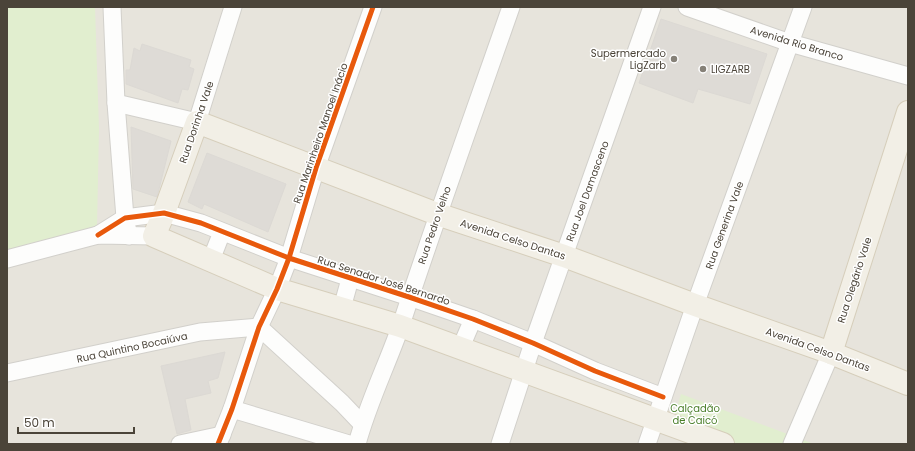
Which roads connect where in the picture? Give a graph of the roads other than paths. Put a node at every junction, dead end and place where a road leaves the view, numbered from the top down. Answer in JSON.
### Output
{"nodes":[{"id":1,"x":112,"y":7,"type":"edge"},
{"id":2,"x":233,"y":7,"type":"edge"},
{"id":3,"x":373,"y":7,"type":"edge"},
{"id":4,"x":511,"y":7,"type":"edge"},
{"id":5,"x":652,"y":7,"type":"edge"},
{"id":6,"x":688,"y":7,"type":"edge"},
{"id":7,"x":803,"y":7,"type":"edge"},
{"id":8,"x":790,"y":43,"type":"junction"},
{"id":9,"x":908,"y":76,"type":"edge"},
{"id":10,"x":116,"y":103,"type":"junction"},
{"id":11,"x":908,"y":112,"type":"edge"},
{"id":12,"x":197,"y":122,"type":"junction"},
{"id":13,"x":316,"y":168,"type":"junction"},
{"id":14,"x":164,"y":213,"type":"junction"},
{"id":15,"x":437,"y":214,"type":"junction"},
{"id":16,"x":125,"y":218,"type":"junction"},
{"id":17,"x":222,"y":232,"type":"junction"},
{"id":18,"x":98,"y":235,"type":"junction"},
{"id":19,"x":129,"y":236,"type":"junction"},
{"id":20,"x":154,"y":236,"type":"junction"},
{"id":21,"x":564,"y":256,"type":"junction"},
{"id":22,"x":289,"y":258,"type":"junction"},
{"id":23,"x":7,"y":259,"type":"edge"},
{"id":24,"x":210,"y":260,"type":"junction"},
{"id":25,"x":350,"y":279,"type":"junction"},
{"id":26,"x":277,"y":289,"type":"junction"},
{"id":27,"x":409,"y":297,"type":"junction"},
{"id":28,"x":695,"y":305,"type":"junction"},
{"id":29,"x":342,"y":308,"type":"junction"},
{"id":30,"x":473,"y":320,"type":"junction"},
{"id":31,"x":400,"y":326,"type":"junction"},
{"id":32,"x":259,"y":327,"type":"junction"},
{"id":33,"x":532,"y":343,"type":"junction"},
{"id":34,"x":461,"y":347,"type":"junction"},
{"id":35,"x":831,"y":353,"type":"junction"},
{"id":36,"x":523,"y":370,"type":"junction"},
{"id":37,"x":595,"y":371,"type":"junction"},
{"id":38,"x":7,"y":373,"type":"edge"},
{"id":39,"x":908,"y":384,"type":"edge"},
{"id":40,"x":587,"y":393,"type":"junction"},
{"id":41,"x":663,"y":396,"type":"junction"},
{"id":42,"x":232,"y":409,"type":"junction"},
{"id":43,"x":655,"y":419,"type":"junction"},
{"id":44,"x":362,"y":424,"type":"junction"},
{"id":45,"x":220,"y":440,"type":"edge"},
{"id":46,"x":180,"y":444,"type":"edge"},
{"id":47,"x":349,"y":444,"type":"edge"},
{"id":48,"x":357,"y":444,"type":"edge"},
{"id":49,"x":500,"y":444,"type":"edge"},
{"id":50,"x":647,"y":444,"type":"edge"},
{"id":51,"x":723,"y":444,"type":"edge"},
{"id":52,"x":792,"y":444,"type":"edge"}],
"edges":[{"from":1,"to":10,"type":"street"},
{"from":2,"to":12,"type":"street","name":"Rua Dorinha Vale"},
{"from":3,"to":13,"type":"street","name":"Rua Marinheiro Manoel Inácio"},
{"from":4,"to":15,"type":"street","name":"Rua Pedro Velho"},
{"from":5,"to":21,"type":"street","name":"Rua Joel Damasceno"},
{"from":6,"to":8,"type":"street","name":"Avenida Rio Branco"},
{"from":7,"to":8,"type":"street","name":"Rua Generina Vale"},
{"from":8,"to":9,"type":"street","name":"Avenida Rio Branco"},
{"from":8,"to":28,"type":"street","name":"Rua Generina Vale"},
{"from":10,"to":12,"type":"street","name":"Avenida Celso Dantas"},
{"from":10,"to":16,"type":"street"},
{"from":11,"to":35,"type":"main road","name":"Rua Olegário Vale"},
{"from":12,"to":13,"type":"main road","name":"Avenida Celso Dantas"},
{"from":12,"to":14,"type":"main road","name":"Rua Dorinha Vale"},
{"from":13,"to":15,"type":"main road","name":"Avenida Celso Dantas"},
{"from":13,"to":22,"type":"street","name":"Rua Marinheiro Manoel Inácio"},
{"from":14,"to":16,"type":"street","name":"Rua Senador José Bernardo"},
{"from":14,"to":17,"type":"street","name":"Rua Senador José Bernardo"},
{"from":14,"to":20,"type":"main road","name":"Rua Dorinha Vale"},
{"from":15,"to":21,"type":"main road","name":"Avenida Celso Dantas"},
{"from":15,"to":27,"type":"street","name":"Rua Pedro Velho"},
{"from":16,"to":18,"type":"street","name":"Rua Senador José Bernardo"},
{"from":16,"to":19,"type":"street"},
{"from":17,"to":22,"type":"street","name":"Rua Senador José Bernardo"},
{"from":17,"to":24,"type":"street"},
{"from":18,"to":19,"type":"street","name":"Rua Senador José Bernardo"},
{"from":18,"to":23,"type":"street","name":"Rua Senador José Bernardo"},
{"from":19,"to":20,"type":"street","name":"Rua Senador José Bernardo"},
{"from":20,"to":24,"type":"main road","name":"Rua Senador José Bernardo"},
{"from":21,"to":28,"type":"main road","name":"Avenida Celso Dantas"},
{"from":21,"to":33,"type":"street","name":"Rua Joel Damasceno"},
{"from":22,"to":25,"type":"street","name":"Rua Senador José Bernardo"},
{"from":22,"to":26,"type":"street","name":"Rua Marinheiro Manoel Inácio"},
{"from":24,"to":26,"type":"main road","name":"Rua Senador José Bernardo"},
{"from":25,"to":27,"type":"street","name":"Rua Senador José Bernardo"},
{"from":25,"to":29,"type":"street"},
{"from":26,"to":29,"type":"main road","name":"Rua Senador José Bernardo"},
{"from":26,"to":32,"type":"street","name":"Rua Marinheiro Manoel Inácio"},
{"from":27,"to":30,"type":"street","name":"Rua Senador José Bernardo"},
{"from":27,"to":31,"type":"street","name":"Rua Pedro Velho"},
{"from":28,"to":35,"type":"main road","name":"Avenida Celso Dantas"},
{"from":28,"to":41,"type":"street","name":"Rua Generina Vale"},
{"from":29,"to":31,"type":"main road","name":"Rua Senador José Bernardo"},
{"from":30,"to":33,"type":"street","name":"Rua Senador José Bernardo"},
{"from":30,"to":34,"type":"street"},
{"from":31,"to":34,"type":"main road","name":"Rua Senador José Bernardo"},
{"from":31,"to":44,"type":"street","name":"Rua Pedro Velho"},
{"from":32,"to":38,"type":"street","name":"Rua Quintino Bocaiúva"},
{"from":32,"to":42,"type":"street","name":"Rua Marinheiro Manoel Inácio"},
{"from":32,"to":44,"type":"street"},
{"from":33,"to":36,"type":"street","name":"Rua Joel Damasceno"},
{"from":33,"to":37,"type":"street","name":"Rua Senador José Bernardo"},
{"from":34,"to":36,"type":"main road","name":"Rua Senador José Bernardo"},
{"from":35,"to":39,"type":"main road","name":"Avenida Celso Dantas"},
{"from":35,"to":52,"type":"street","name":"Rua Olegário Vale"},
{"from":36,"to":40,"type":"main road","name":"Rua Senador José Bernardo"},
{"from":36,"to":49,"type":"street","name":"Rua Joel Damasceno"},
{"from":37,"to":40,"type":"street"},
{"from":37,"to":41,"type":"street","name":"Rua Senador José Bernardo"},
{"from":40,"to":43,"type":"main road","name":"Rua Senador José Bernardo"},
{"from":41,"to":43,"type":"street","name":"Rua Generina Vale"},
{"from":42,"to":45,"type":"street","name":"Rua Marinheiro Manoel Inácio"},
{"from":42,"to":47,"type":"street"},
{"from":43,"to":50,"type":"street","name":"Rua Generina Vale"},
{"from":43,"to":51,"type":"main road","name":"Rua Senador José Bernardo"},
{"from":44,"to":48,"type":"street","name":"Rua Pedro Velho"},
{"from":45,"to":46,"type":"street"}]}
